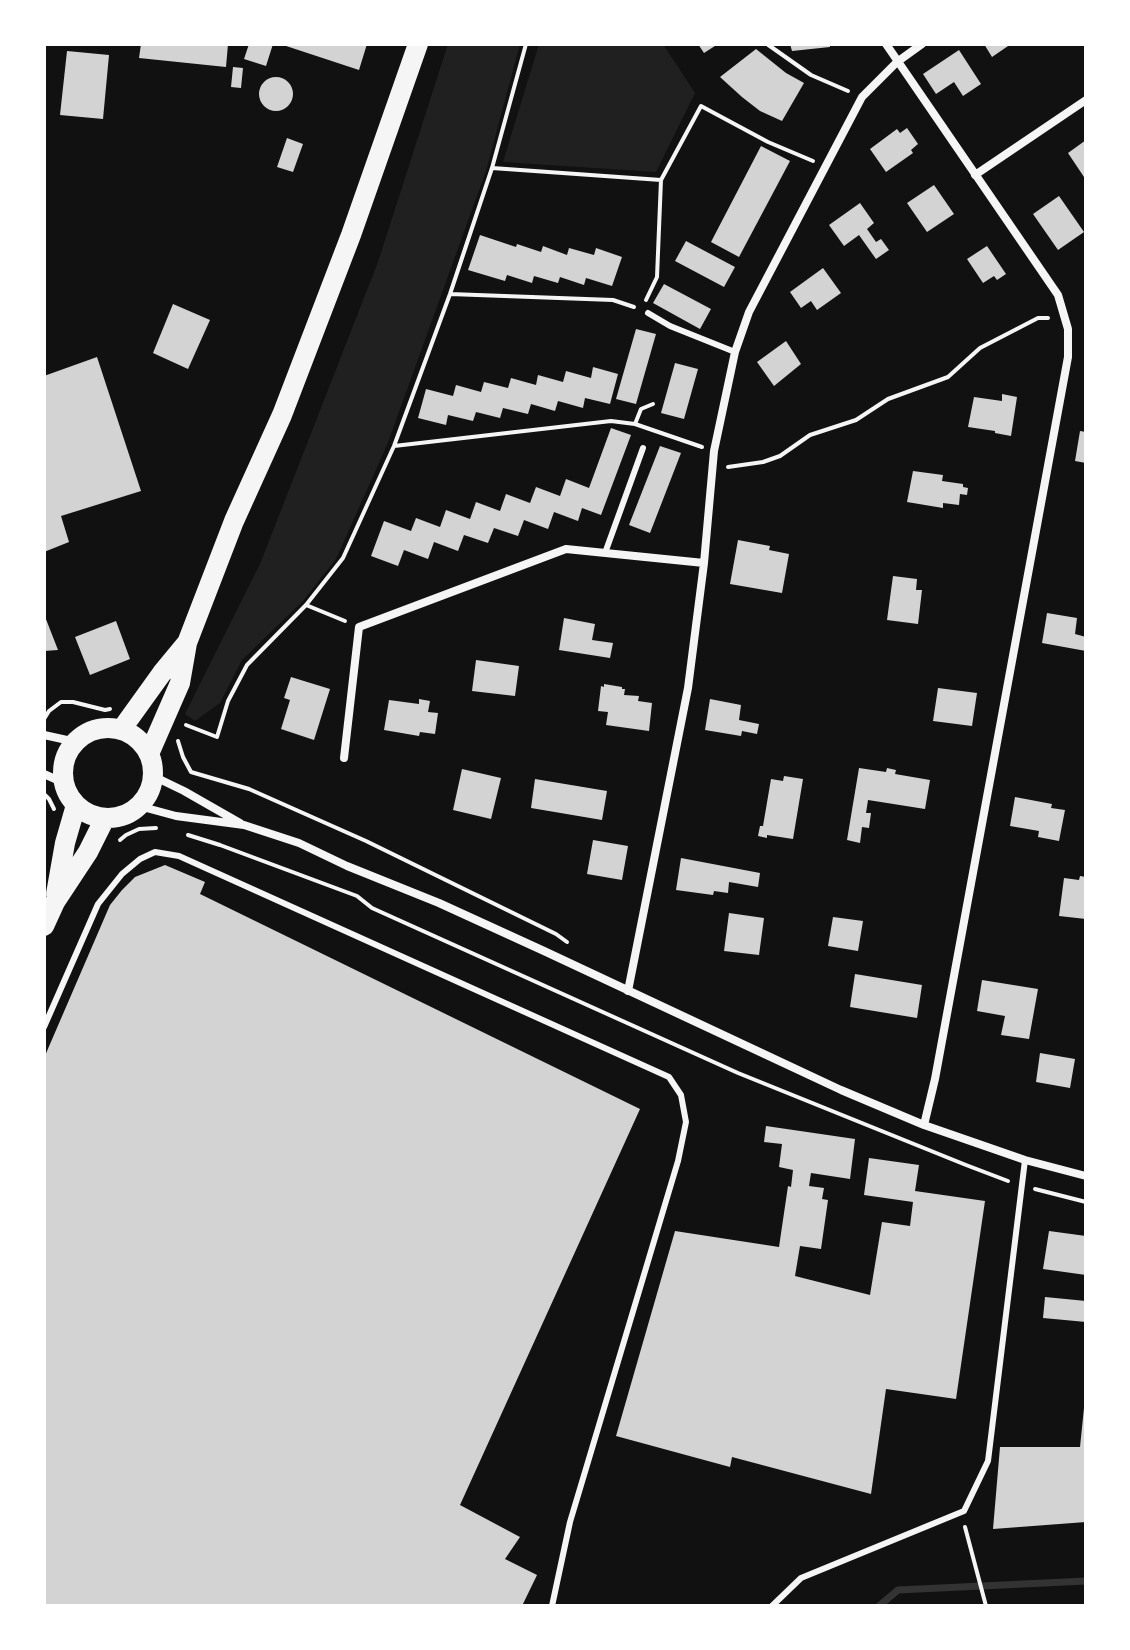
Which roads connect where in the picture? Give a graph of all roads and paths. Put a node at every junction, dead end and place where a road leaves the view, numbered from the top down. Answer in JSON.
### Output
{"nodes":[{"id":1,"x":418,"y":44,"type":"edge"},
{"id":2,"x":526,"y":44,"type":"edge"},
{"id":3,"x":767,"y":44,"type":"edge"},
{"id":4,"x":886,"y":44,"type":"edge"},
{"id":5,"x":922,"y":44,"type":"edge"},
{"id":6,"x":897,"y":62,"type":"junction"},
{"id":7,"x":862,"y":97,"type":"junction"},
{"id":8,"x":1086,"y":100,"type":"edge"},
{"id":9,"x":826,"y":167,"type":"junction"},
{"id":10,"x":492,"y":168,"type":"junction"},
{"id":11,"x":975,"y":175,"type":"junction"},
{"id":12,"x":661,"y":180,"type":"junction"},
{"id":13,"x":450,"y":294,"type":"junction"},
{"id":14,"x":648,"y":313,"type":"dead end"},
{"id":15,"x":1064,"y":318,"type":"junction"},
{"id":16,"x":735,"y":352,"type":"junction"},
{"id":17,"x":653,"y":404,"type":"dead end"},
{"id":18,"x":635,"y":424,"type":"junction"},
{"id":19,"x":394,"y":446,"type":"junction"},
{"id":20,"x":643,"y":448,"type":"dead end"},
{"id":21,"x":714,"y":451,"type":"junction"},
{"id":22,"x":712,"y":466,"type":"junction"},
{"id":23,"x":605,"y":553,"type":"junction"},
{"id":24,"x":704,"y":563,"type":"junction"},
{"id":25,"x":306,"y":605,"type":"junction"},
{"id":26,"x":359,"y":627,"type":"junction"},
{"id":27,"x":187,"y":643,"type":"junction"},
{"id":28,"x":105,"y":710,"type":"dead end"},
{"id":29,"x":44,"y":719,"type":"edge"},
{"id":30,"x":180,"y":722,"type":"dead end"},
{"id":31,"x":121,"y":730,"type":"junction"},
{"id":32,"x":179,"y":732,"type":"dead end"},
{"id":33,"x":44,"y":735,"type":"edge"},
{"id":34,"x":76,"y":742,"type":"junction"},
{"id":35,"x":149,"y":754,"type":"junction"},
{"id":36,"x":344,"y":758,"type":"dead end"},
{"id":37,"x":44,"y":774,"type":"edge"},
{"id":38,"x":153,"y":776,"type":"junction"},
{"id":39,"x":64,"y":783,"type":"junction"},
{"id":40,"x":76,"y":805,"type":"junction"},
{"id":41,"x":139,"y":806,"type":"junction"},
{"id":42,"x":105,"y":818,"type":"junction"},
{"id":43,"x":244,"y":825,"type":"junction"},
{"id":44,"x":159,"y":828,"type":"dead end"},
{"id":45,"x":183,"y":834,"type":"dead end"},
{"id":46,"x":114,"y":846,"type":"dead end"},
{"id":47,"x":55,"y":902,"type":"junction"},
{"id":48,"x":44,"y":926,"type":"edge"},
{"id":49,"x":568,"y":943,"type":"dead end"},
{"id":50,"x":628,"y":991,"type":"junction"},
{"id":51,"x":44,"y":1027,"type":"edge"},
{"id":52,"x":924,"y":1125,"type":"junction"},
{"id":53,"x":1025,"y":1160,"type":"junction"},
{"id":54,"x":1086,"y":1176,"type":"edge"},
{"id":55,"x":1020,"y":1185,"type":"junction"},
{"id":56,"x":1086,"y":1202,"type":"edge"},
{"id":57,"x":961,"y":1512,"type":"junction"},
{"id":58,"x":552,"y":1606,"type":"edge"},
{"id":59,"x":772,"y":1606,"type":"edge"},
{"id":60,"x":986,"y":1606,"type":"edge"}],
"edges":[{"from":1,"to":27,"type":"main road"},
{"from":2,"to":10,"type":"path"},
{"from":3,"to":7,"type":"path"},
{"from":4,"to":6,"type":"street"},
{"from":5,"to":6,"type":"street"},
{"from":6,"to":7,"type":"street"},
{"from":6,"to":11,"type":"street"},
{"from":7,"to":9,"type":"street"},
{"from":8,"to":11,"type":"street"},
{"from":9,"to":12,"type":"path"},
{"from":9,"to":16,"type":"street"},
{"from":10,"to":12,"type":"path"},
{"from":10,"to":13,"type":"path"},
{"from":11,"to":15,"type":"street"},
{"from":12,"to":13,"type":"path"},
{"from":13,"to":19,"type":"path"},
{"from":14,"to":16,"type":"lane"},
{"from":15,"to":22,"type":"path"},
{"from":15,"to":52,"type":"street"},
{"from":16,"to":21,"type":"street"},
{"from":17,"to":18,"type":"path"},
{"from":18,"to":19,"type":"path"},
{"from":18,"to":21,"type":"path"},
{"from":19,"to":25,"type":"path"},
{"from":20,"to":23,"type":"lane"},
{"from":21,"to":22,"type":"street"},
{"from":22,"to":24,"type":"street"},
{"from":23,"to":24,"type":"street"},
{"from":23,"to":26,"type":"street"},
{"from":24,"to":50,"type":"street"},
{"from":25,"to":26,"type":"path"},
{"from":25,"to":30,"type":"path"},
{"from":26,"to":36,"type":"street"},
{"from":27,"to":31,"type":"main road"},
{"from":27,"to":35,"type":"main road"},
{"from":28,"to":29,"type":"path"},
{"from":31,"to":34,"type":"main road"},
{"from":31,"to":35,"type":"main road"},
{"from":32,"to":49,"type":"path"},
{"from":33,"to":34,"type":"street"},
{"from":34,"to":39,"type":"main road"},
{"from":35,"to":38,"type":"main road"},
{"from":37,"to":39,"type":"street"},
{"from":38,"to":41,"type":"main road"},
{"from":38,"to":43,"type":"street"},
{"from":39,"to":40,"type":"main road"},
{"from":40,"to":42,"type":"main road"},
{"from":40,"to":47,"type":"main road"},
{"from":41,"to":42,"type":"main road"},
{"from":41,"to":43,"type":"street"},
{"from":42,"to":47,"type":"main road"},
{"from":43,"to":50,"type":"street"},
{"from":44,"to":46,"type":"path"},
{"from":45,"to":55,"type":"path"},
{"from":47,"to":48,"type":"main road"},
{"from":50,"to":52,"type":"street"},
{"from":51,"to":58,"type":"lane"},
{"from":52,"to":53,"type":"street"},
{"from":53,"to":54,"type":"street"},
{"from":53,"to":55,"type":"lane"},
{"from":55,"to":56,"type":"path"},
{"from":55,"to":57,"type":"lane"},
{"from":57,"to":59,"type":"lane"},
{"from":57,"to":60,"type":"path"}]}
